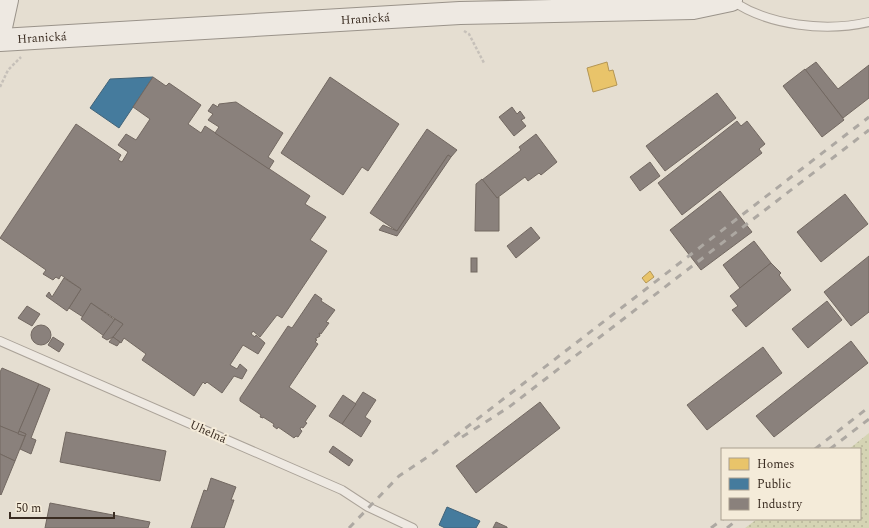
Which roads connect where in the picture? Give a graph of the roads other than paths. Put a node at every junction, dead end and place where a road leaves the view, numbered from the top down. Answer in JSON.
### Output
{"nodes":[{"id":1,"x":7,"y":0,"type":"edge"},
{"id":2,"x":731,"y":0,"type":"edge"},
{"id":3,"x":869,"y":22,"type":"edge"},
{"id":4,"x":0,"y":32,"type":"edge"},
{"id":5,"x":0,"y":40,"type":"edge"},
{"id":6,"x":0,"y":341,"type":"edge"},
{"id":7,"x":413,"y":528,"type":"edge"}],
"edges":[{"from":1,"to":4,"type":"street","name":"Hranická"},
{"from":2,"to":3,"type":"lane"},
{"from":2,"to":5,"type":"street","name":"Hranická"},
{"from":6,"to":7,"type":"lane","name":"Uhelná"}]}
